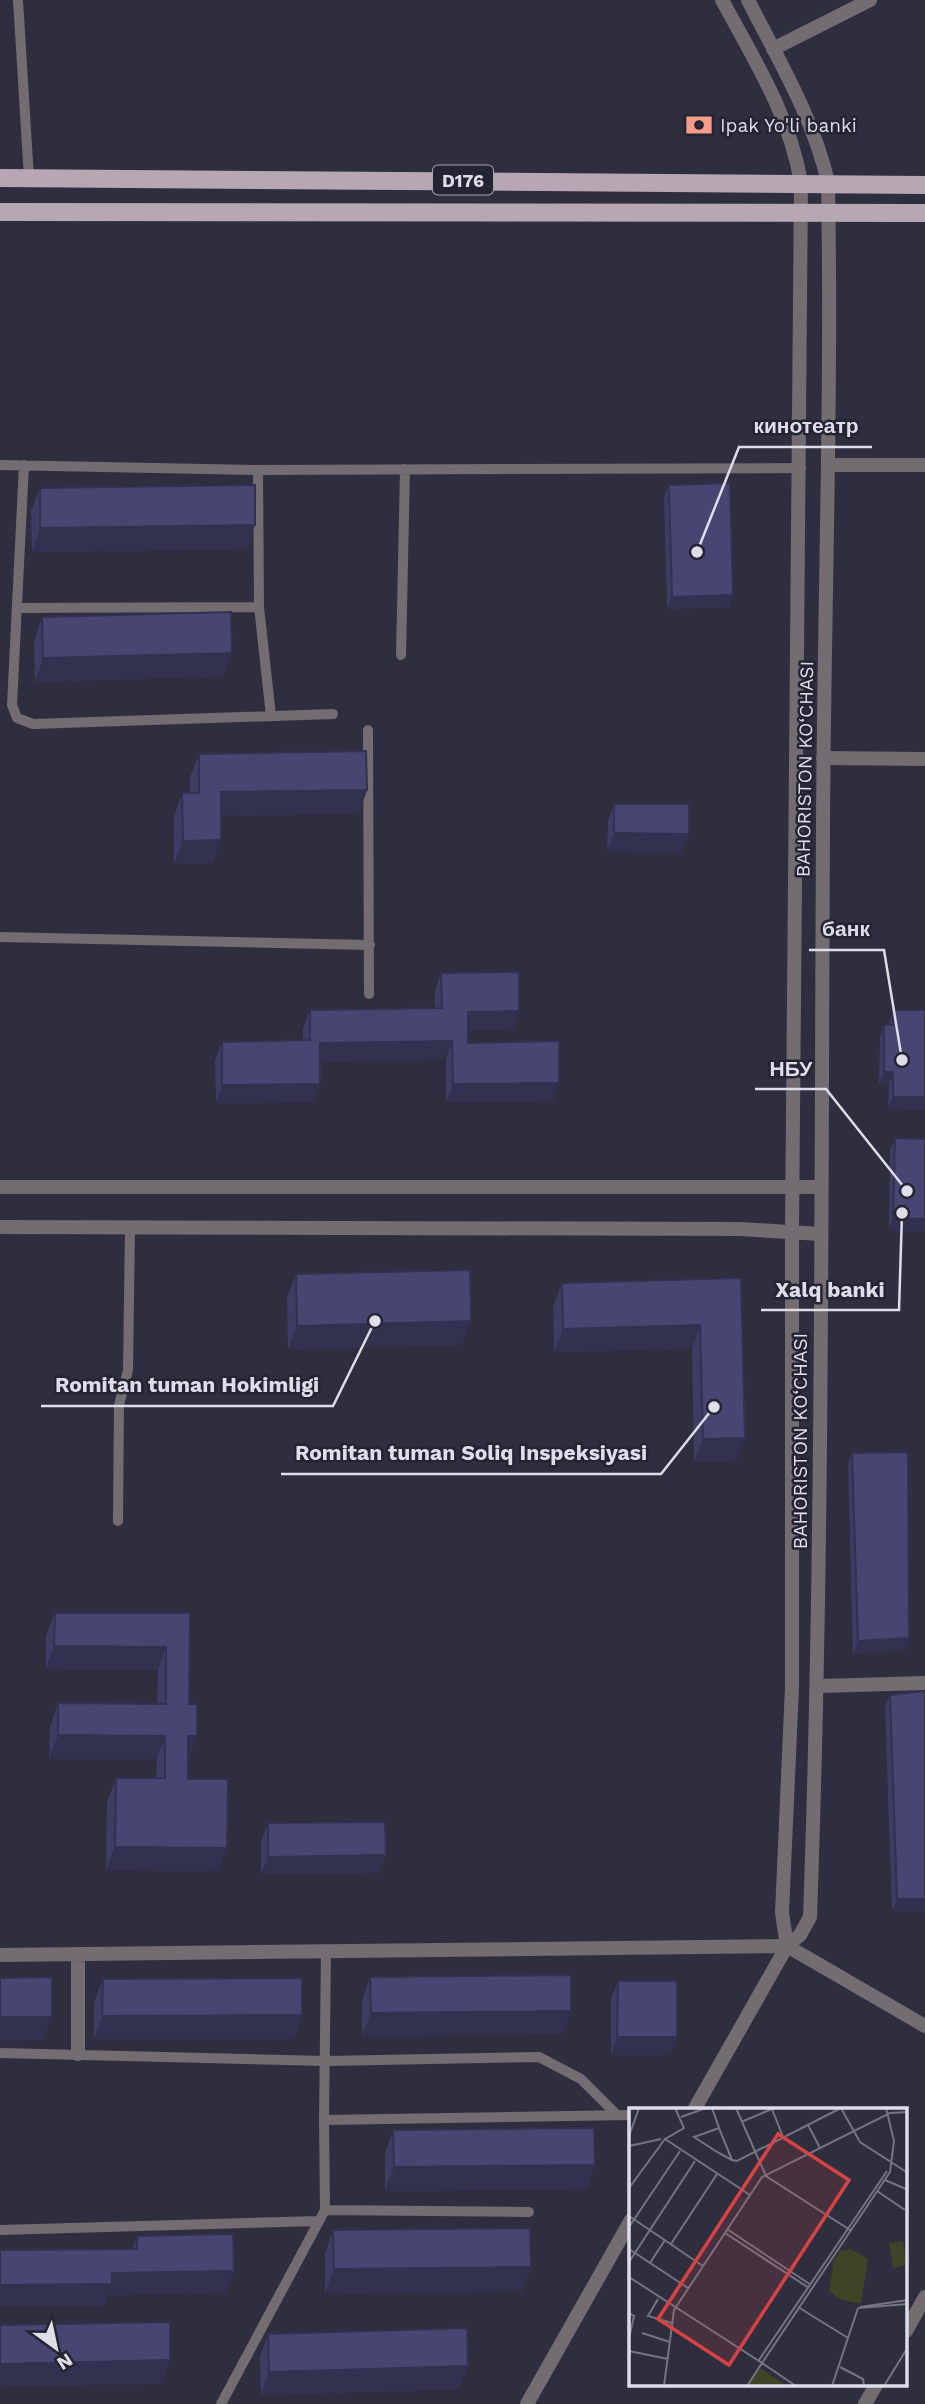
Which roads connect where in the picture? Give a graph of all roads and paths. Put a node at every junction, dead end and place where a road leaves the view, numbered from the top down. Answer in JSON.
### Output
{"nodes":[{"id":1,"x":18,"y":0,"type":"edge"},
{"id":2,"x":722,"y":0,"type":"edge"},
{"id":3,"x":748,"y":0,"type":"edge"},
{"id":4,"x":870,"y":0,"type":"edge"},
{"id":5,"x":773,"y":49,"type":"junction"},
{"id":6,"x":0,"y":178,"type":"edge"},
{"id":7,"x":29,"y":178,"type":"junction"},
{"id":8,"x":828,"y":182,"type":"junction"},
{"id":9,"x":801,"y":183,"type":"junction"},
{"id":10,"x":925,"y":185,"type":"edge"},
{"id":11,"x":0,"y":212,"type":"edge"},
{"id":12,"x":802,"y":212,"type":"junction"},
{"id":13,"x":925,"y":213,"type":"edge"},
{"id":14,"x":829,"y":214,"type":"junction"},
{"id":15,"x":0,"y":465,"type":"edge"},
{"id":16,"x":24,"y":465,"type":"junction"},
{"id":17,"x":829,"y":465,"type":"junction"},
{"id":18,"x":925,"y":465,"type":"edge"},
{"id":19,"x":801,"y":468,"type":"junction"},
{"id":20,"x":405,"y":469,"type":"junction"},
{"id":21,"x":258,"y":470,"type":"junction"},
{"id":22,"x":259,"y":607,"type":"junction"},
{"id":23,"x":17,"y":608,"type":"junction"},
{"id":24,"x":401,"y":656,"type":"dead end"},
{"id":25,"x":333,"y":713,"type":"dead end"},
{"id":26,"x":271,"y":716,"type":"junction"},
{"id":27,"x":368,"y":730,"type":"dead end"},
{"id":28,"x":823,"y":758,"type":"junction"},
{"id":29,"x":925,"y":759,"type":"edge"},
{"id":30,"x":0,"y":937,"type":"edge"},
{"id":31,"x":370,"y":945,"type":"junction"},
{"id":32,"x":369,"y":994,"type":"dead end"},
{"id":33,"x":793,"y":1186,"type":"junction"},
{"id":34,"x":0,"y":1187,"type":"edge"},
{"id":35,"x":821,"y":1187,"type":"junction"},
{"id":36,"x":0,"y":1227,"type":"edge"},
{"id":37,"x":130,"y":1227,"type":"junction"},
{"id":38,"x":792,"y":1232,"type":"junction"},
{"id":39,"x":820,"y":1234,"type":"junction"},
{"id":40,"x":118,"y":1521,"type":"dead end"},
{"id":41,"x":925,"y":1683,"type":"edge"},
{"id":42,"x":819,"y":1686,"type":"junction"},
{"id":43,"x":787,"y":1946,"type":"junction"},
{"id":44,"x":326,"y":1950,"type":"junction"},
{"id":45,"x":78,"y":1954,"type":"junction"},
{"id":46,"x":0,"y":1955,"type":"edge"},
{"id":47,"x":925,"y":2026,"type":"edge"},
{"id":48,"x":0,"y":2053,"type":"edge"},
{"id":49,"x":78,"y":2054,"type":"junction"},
{"id":50,"x":326,"y":2061,"type":"junction"},
{"id":51,"x":695,"y":2108,"type":"edge"},
{"id":52,"x":617,"y":2115,"type":"junction"},
{"id":53,"x":629,"y":2115,"type":"edge"},
{"id":54,"x":324,"y":2120,"type":"junction"},
{"id":55,"x":325,"y":2210,"type":"junction"},
{"id":56,"x":529,"y":2212,"type":"dead end"},
{"id":57,"x":319,"y":2221,"type":"junction"},
{"id":58,"x":629,"y":2224,"type":"edge"},
{"id":59,"x":0,"y":2230,"type":"edge"},
{"id":60,"x":925,"y":2297,"type":"edge"},
{"id":61,"x":908,"y":2327,"type":"edge"},
{"id":62,"x":875,"y":2386,"type":"edge"},
{"id":63,"x":222,"y":2404,"type":"edge"},
{"id":64,"x":527,"y":2404,"type":"edge"},
{"id":65,"x":865,"y":2404,"type":"edge"}],
"edges":[{"from":1,"to":7,"type":"lane"},
{"from":2,"to":9,"type":"street","name":"BAHORISTON KO‘CHASI"},
{"from":3,"to":5,"type":"street","name":"BAHORISTON KO‘CHASI"},
{"from":4,"to":5,"type":"street"},
{"from":5,"to":8,"type":"street","name":"BAHORISTON KO‘CHASI"},
{"from":6,"to":7,"type":"main road","number":"D176"},
{"from":7,"to":9,"type":"main road","number":"D176"},
{"from":8,"to":9,"type":"main road","number":"D176"},
{"from":8,"to":10,"type":"main road","number":"D176"},
{"from":8,"to":14,"type":"street","name":"BAHORISTON KO‘CHASI"},
{"from":9,"to":12,"type":"street","name":"BAHORISTON KO‘CHASI"},
{"from":11,"to":12,"type":"main road","number":"D176"},
{"from":12,"to":14,"type":"main road","number":"D176"},
{"from":12,"to":19,"type":"street","name":"BAHORISTON KO‘CHASI"},
{"from":13,"to":14,"type":"main road","number":"D176"},
{"from":14,"to":17,"type":"street","name":"BAHORISTON KO‘CHASI"},
{"from":15,"to":16,"type":"lane"},
{"from":16,"to":21,"type":"lane"},
{"from":16,"to":23,"type":"lane"},
{"from":17,"to":18,"type":"street"},
{"from":17,"to":28,"type":"street","name":"BAHORISTON KO‘CHASI"},
{"from":19,"to":20,"type":"lane"},
{"from":19,"to":33,"type":"street","name":"BAHORISTON KO‘CHASI"},
{"from":20,"to":21,"type":"lane"},
{"from":20,"to":24,"type":"lane"},
{"from":21,"to":22,"type":"lane"},
{"from":22,"to":23,"type":"lane"},
{"from":22,"to":26,"type":"lane"},
{"from":23,"to":26,"type":"lane"},
{"from":25,"to":26,"type":"lane"},
{"from":27,"to":31,"type":"lane"},
{"from":28,"to":29,"type":"street"},
{"from":28,"to":35,"type":"street","name":"BAHORISTON KO‘CHASI"},
{"from":30,"to":31,"type":"lane"},
{"from":31,"to":32,"type":"lane"},
{"from":33,"to":34,"type":"street"},
{"from":33,"to":35,"type":"street"},
{"from":33,"to":38,"type":"street","name":"BAHORISTON KO‘CHASI"},
{"from":35,"to":39,"type":"street","name":"BAHORISTON KO‘CHASI"},
{"from":36,"to":37,"type":"street"},
{"from":37,"to":38,"type":"street"},
{"from":37,"to":40,"type":"lane"},
{"from":38,"to":39,"type":"street"},
{"from":38,"to":43,"type":"street","name":"BAHORISTON KO‘CHASI"},
{"from":39,"to":42,"type":"street","name":"BAHORISTON KO‘CHASI"},
{"from":41,"to":42,"type":"street"},
{"from":42,"to":43,"type":"street","name":"BAHORISTON KO‘CHASI"},
{"from":43,"to":44,"type":"street"},
{"from":43,"to":47,"type":"street"},
{"from":43,"to":51,"type":"street","name":"BAHORISTON KO‘CHASI"},
{"from":44,"to":45,"type":"street"},
{"from":44,"to":50,"type":"lane"},
{"from":45,"to":46,"type":"street"},
{"from":45,"to":49,"type":"street"},
{"from":48,"to":49,"type":"lane"},
{"from":49,"to":50,"type":"lane"},
{"from":50,"to":52,"type":"lane"},
{"from":50,"to":54,"type":"lane"},
{"from":52,"to":53,"type":"lane"},
{"from":52,"to":54,"type":"lane"},
{"from":54,"to":55,"type":"lane"},
{"from":55,"to":56,"type":"lane"},
{"from":55,"to":57,"type":"lane"},
{"from":57,"to":59,"type":"lane"},
{"from":57,"to":63,"type":"lane"},
{"from":58,"to":64,"type":"street"},
{"from":60,"to":61,"type":"street"},
{"from":62,"to":65,"type":"street"}]}
